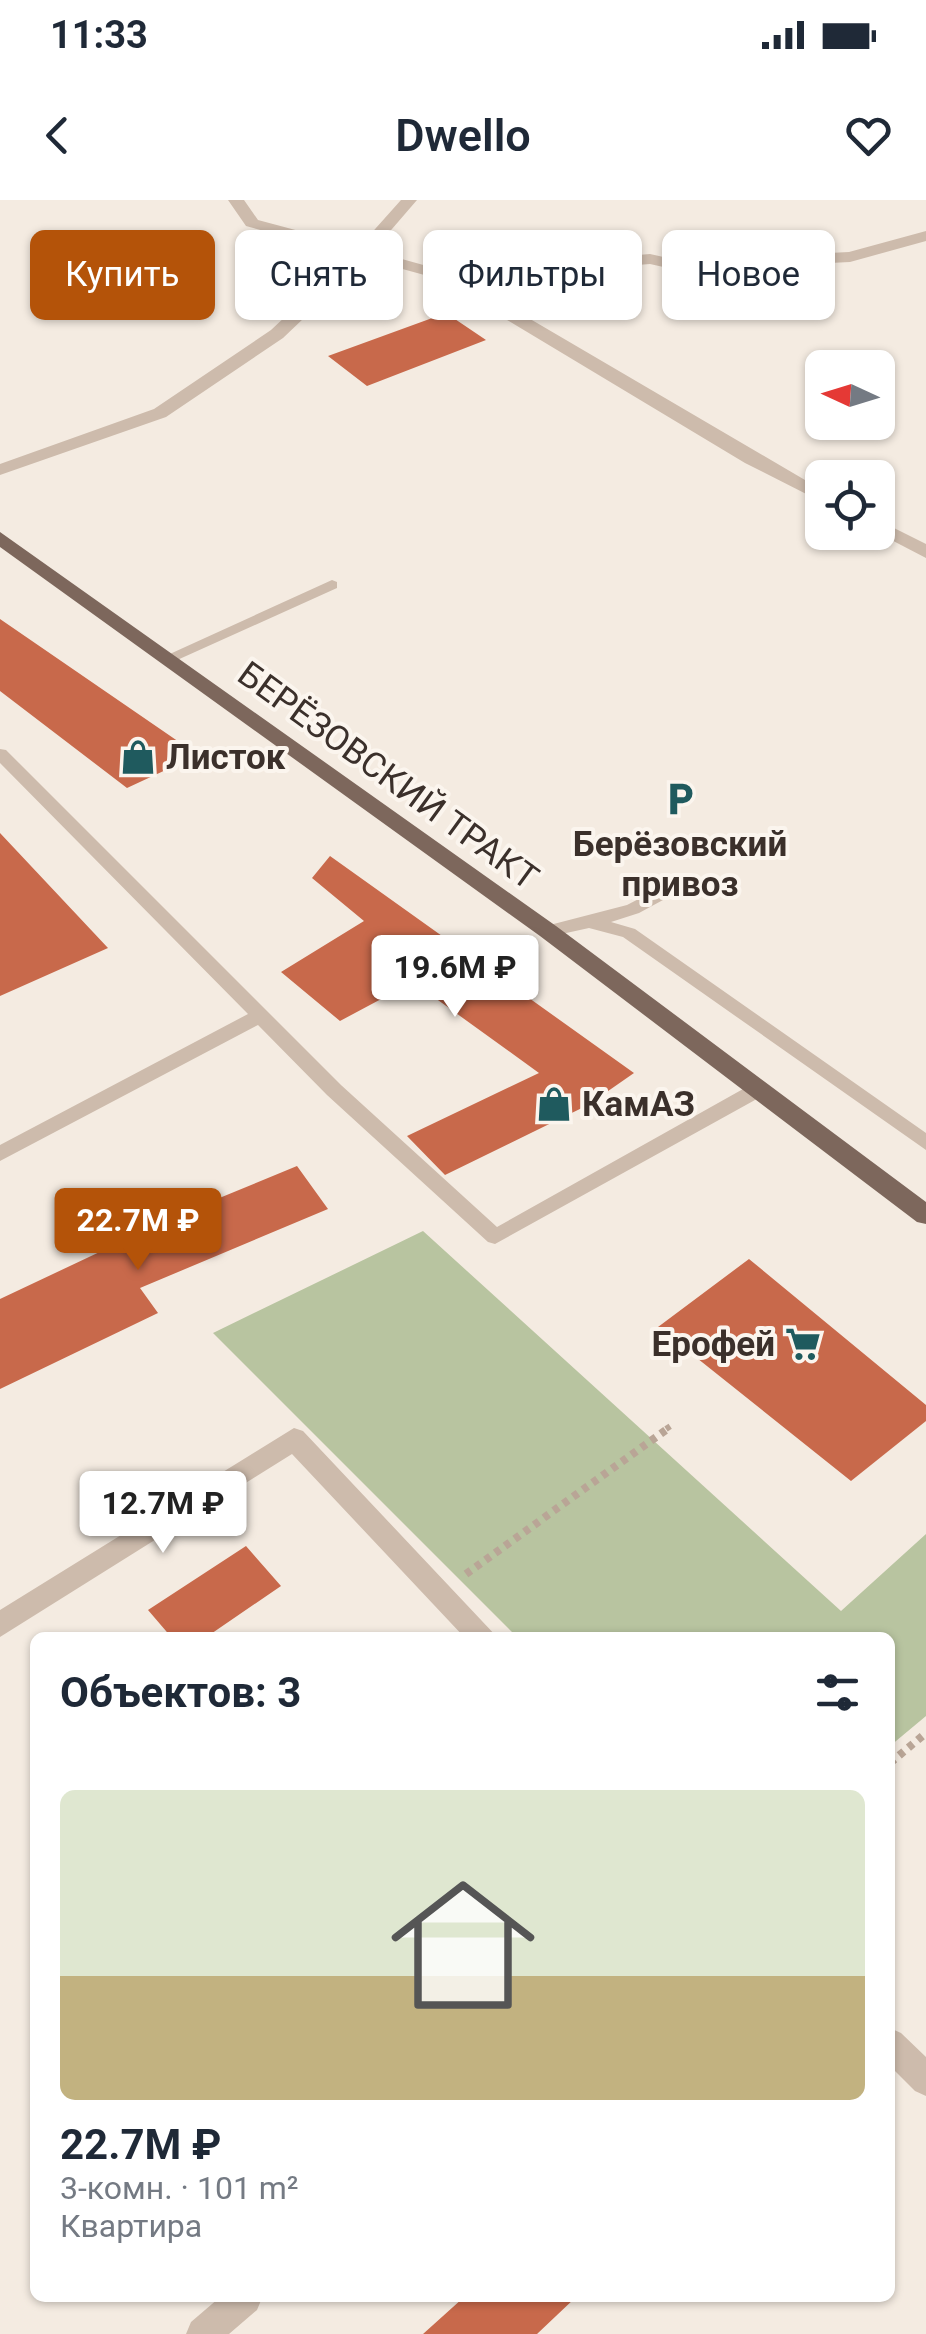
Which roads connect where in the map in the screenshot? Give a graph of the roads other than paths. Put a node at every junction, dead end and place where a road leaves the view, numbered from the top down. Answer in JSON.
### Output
{"nodes":[{"id":1,"x":236,"y":200,"type":"edge"},
{"id":2,"x":408,"y":200,"type":"edge"},
{"id":3,"x":276,"y":230,"type":"edge"},
{"id":4,"x":382,"y":230,"type":"edge"},
{"id":5,"x":926,"y":236,"type":"edge"},
{"id":6,"x":642,"y":260,"type":"edge"},
{"id":7,"x":291,"y":320,"type":"edge"},
{"id":8,"x":519,"y":320,"type":"edge"},
{"id":9,"x":0,"y":470,"type":"edge"},
{"id":10,"x":805,"y":488,"type":"edge"},
{"id":11,"x":895,"y":535,"type":"edge"},
{"id":12,"x":0,"y":538,"type":"edge"},
{"id":13,"x":926,"y":552,"type":"edge"},
{"id":14,"x":332,"y":585,"type":"dead end"},
{"id":15,"x":169,"y":658,"type":"junction"},
{"id":16,"x":0,"y":754,"type":"edge"},
{"id":17,"x":682,"y":883,"type":"dead end"},
{"id":18,"x":589,"y":922,"type":"junction"},
{"id":19,"x":548,"y":931,"type":"junction"},
{"id":20,"x":260,"y":1016,"type":"junction"},
{"id":21,"x":759,"y":1089,"type":"junction"},
{"id":22,"x":926,"y":1144,"type":"edge"},
{"id":23,"x":0,"y":1154,"type":"edge"},
{"id":24,"x":926,"y":1215,"type":"edge"},
{"id":25,"x":0,"y":1625,"type":"edge"},
{"id":26,"x":478,"y":1632,"type":"edge"},
{"id":27,"x":895,"y":2049,"type":"edge"},
{"id":28,"x":926,"y":2080,"type":"edge"},
{"id":29,"x":240,"y":2302,"type":"edge"},
{"id":30,"x":203,"y":2334,"type":"edge"}],
"edges":[{"from":1,"to":3,"type":"street"},
{"from":2,"to":4,"type":"street"},
{"from":5,"to":6,"type":"street"},
{"from":7,"to":9,"type":"street"},
{"from":8,"to":10,"type":"street"},
{"from":11,"to":13,"type":"street"},
{"from":12,"to":15,"type":"main road","name":"БЕРЁЗОВСКИЙ ТРАКТ"},
{"from":14,"to":15,"type":"lane"},
{"from":15,"to":19,"type":"main road","name":"БЕРЁЗОВСКИЙ ТРАКТ"},
{"from":16,"to":20,"type":"lane"},
{"from":17,"to":18,"type":"lane"},
{"from":18,"to":19,"type":"lane"},
{"from":18,"to":22,"type":"lane"},
{"from":19,"to":21,"type":"main road","name":"БЕРЁЗОВСКИЙ ТРАКТ"},
{"from":20,"to":21,"type":"lane"},
{"from":20,"to":23,"type":"lane"},
{"from":21,"to":24,"type":"main road","name":"БЕРЁЗОВСКИЙ ТРАКТ"},
{"from":25,"to":26,"type":"street"},
{"from":27,"to":28,"type":"street"},
{"from":29,"to":30,"type":"street"}]}
